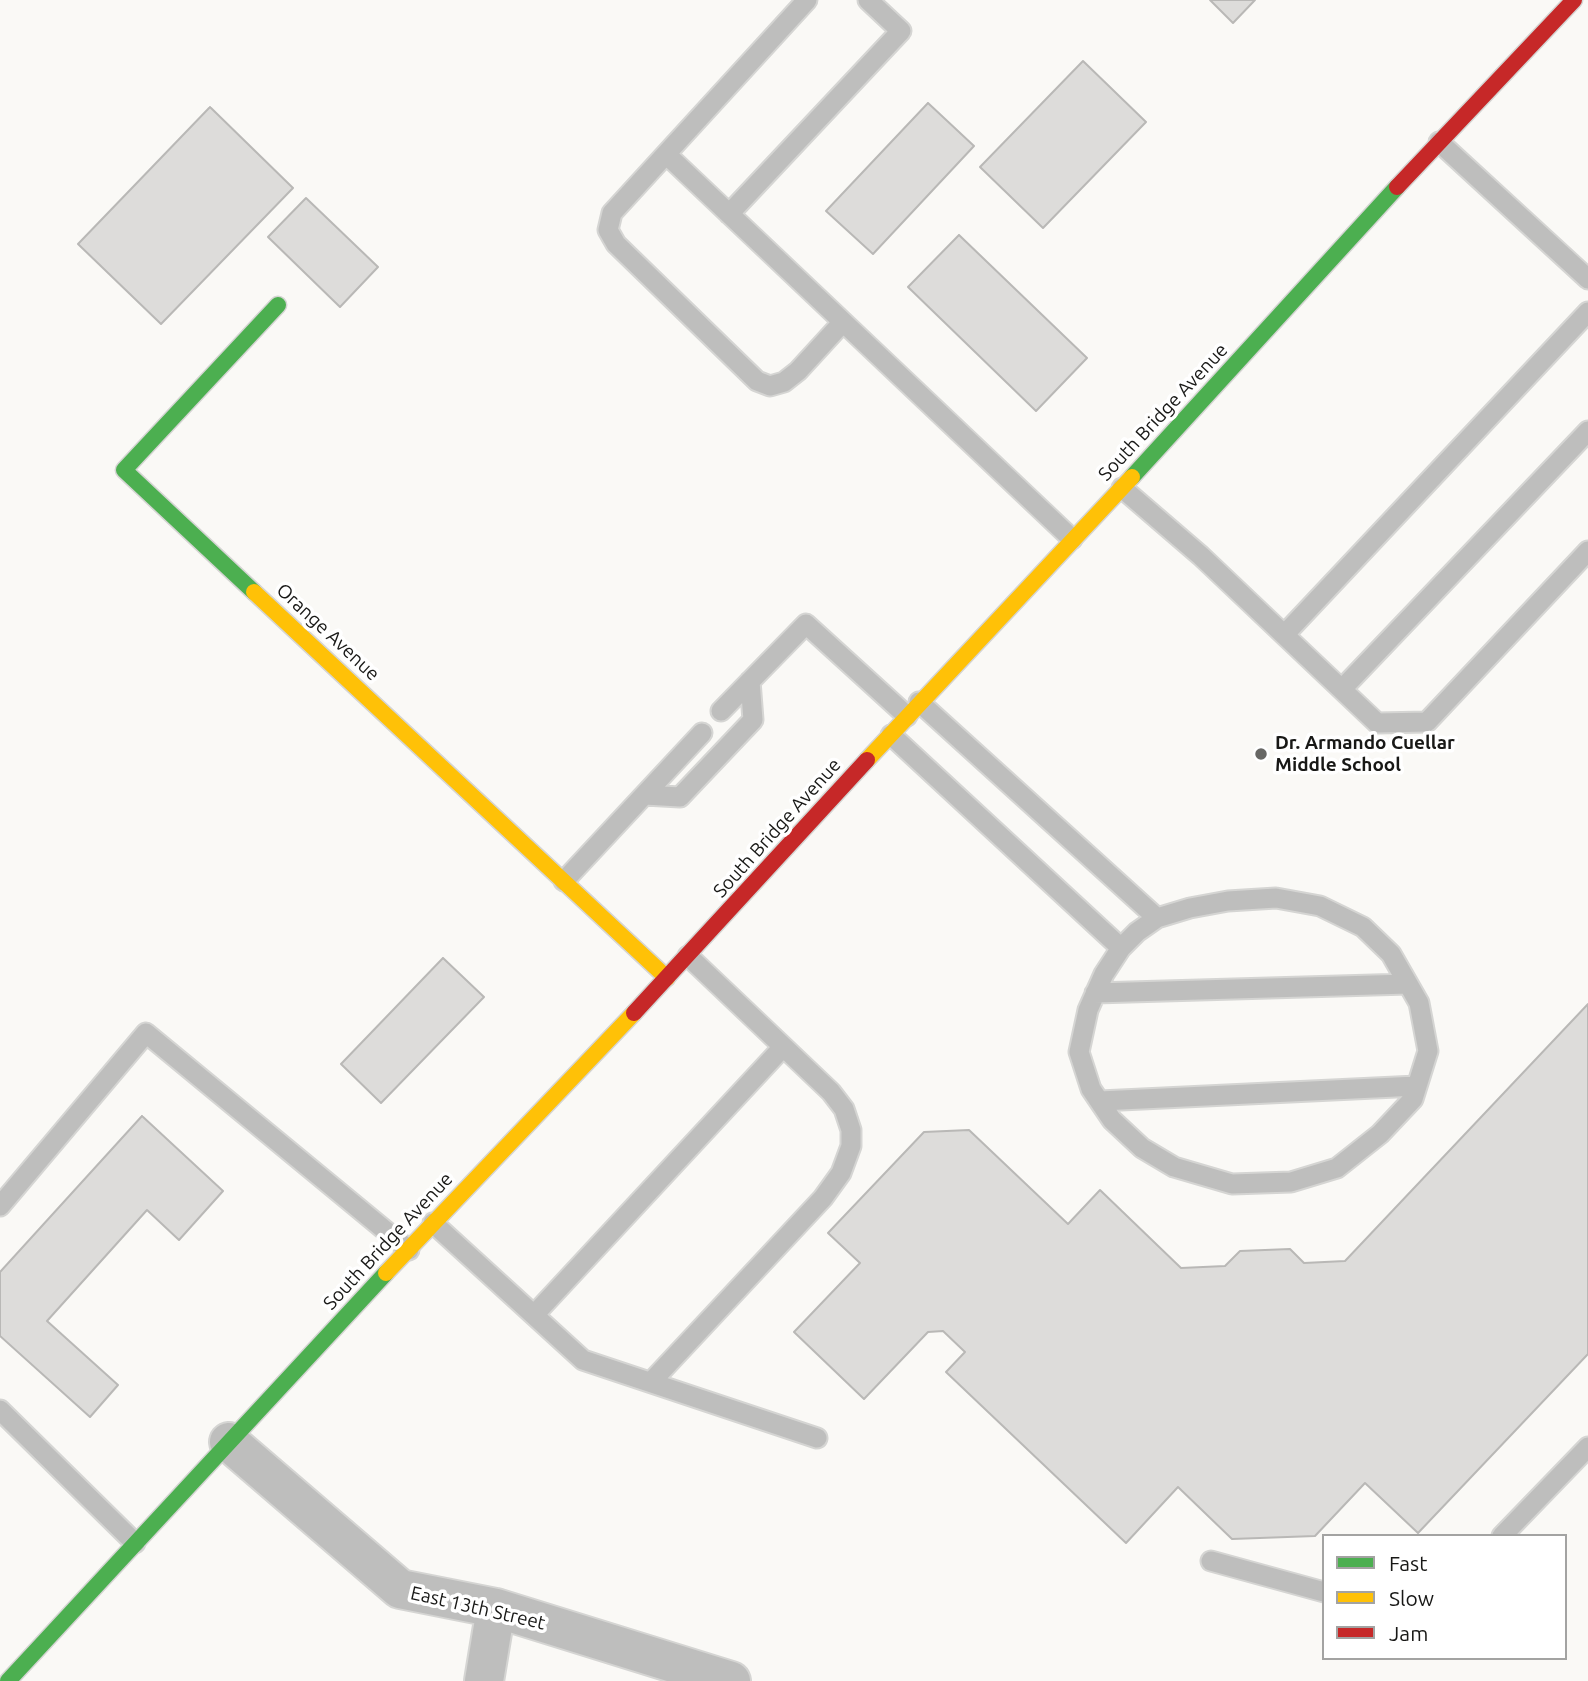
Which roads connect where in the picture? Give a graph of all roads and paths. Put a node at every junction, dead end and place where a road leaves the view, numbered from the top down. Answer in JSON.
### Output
{"nodes":[{"id":1,"x":807,"y":0,"type":"edge"},
{"id":2,"x":868,"y":0,"type":"edge"},
{"id":3,"x":1574,"y":0,"type":"edge"},
{"id":4,"x":1439,"y":142,"type":"junction"},
{"id":5,"x":666,"y":154,"type":"junction"},
{"id":6,"x":729,"y":214,"type":"junction"},
{"id":7,"x":1588,"y":279,"type":"edge"},
{"id":8,"x":278,"y":305,"type":"dead end"},
{"id":9,"x":1588,"y":312,"type":"edge"},
{"id":10,"x":842,"y":323,"type":"junction"},
{"id":11,"x":1588,"y":431,"type":"edge"},
{"id":12,"x":1122,"y":488,"type":"junction"},
{"id":13,"x":1072,"y":539,"type":"junction"},
{"id":14,"x":1588,"y":551,"type":"edge"},
{"id":15,"x":1285,"y":634,"type":"junction"},
{"id":16,"x":750,"y":681,"type":"junction"},
{"id":17,"x":1342,"y":689,"type":"junction"},
{"id":18,"x":913,"y":709,"type":"junction"},
{"id":19,"x":722,"y":711,"type":"dead end"},
{"id":20,"x":702,"y":733,"type":"dead end"},
{"id":21,"x":891,"y":734,"type":"junction"},
{"id":22,"x":645,"y":795,"type":"junction"},
{"id":23,"x":564,"y":881,"type":"junction"},
{"id":24,"x":1157,"y":918,"type":"junction"},
{"id":25,"x":1121,"y":947,"type":"junction"},
{"id":26,"x":688,"y":956,"type":"junction"},
{"id":27,"x":667,"y":978,"type":"junction"},
{"id":28,"x":1408,"y":984,"type":"junction"},
{"id":29,"x":1095,"y":993,"type":"junction"},
{"id":30,"x":783,"y":1047,"type":"junction"},
{"id":31,"x":1417,"y":1086,"type":"junction"},
{"id":32,"x":1100,"y":1101,"type":"junction"},
{"id":33,"x":0,"y":1206,"type":"edge"},
{"id":34,"x":433,"y":1223,"type":"junction"},
{"id":35,"x":409,"y":1250,"type":"junction"},
{"id":36,"x":534,"y":1315,"type":"junction"},
{"id":37,"x":652,"y":1381,"type":"junction"},
{"id":38,"x":0,"y":1410,"type":"edge"},
{"id":39,"x":817,"y":1438,"type":"dead end"},
{"id":40,"x":229,"y":1442,"type":"junction"},
{"id":41,"x":1588,"y":1447,"type":"edge"},
{"id":42,"x":1504,"y":1534,"type":"edge"},
{"id":43,"x":135,"y":1543,"type":"junction"},
{"id":44,"x":1211,"y":1561,"type":"dead end"},
{"id":45,"x":1322,"y":1591,"type":"edge"},
{"id":46,"x":496,"y":1608,"type":"junction"},
{"id":47,"x":8,"y":1681,"type":"edge"},
{"id":48,"x":485,"y":1681,"type":"edge"},
{"id":49,"x":731,"y":1681,"type":"edge"}],
"edges":[{"from":1,"to":5,"type":"lane"},
{"from":2,"to":6,"type":"lane"},
{"from":3,"to":4,"type":"street","name":"South Bridge Avenue"},
{"from":4,"to":7,"type":"lane"},
{"from":4,"to":12,"type":"street","name":"South Bridge Avenue"},
{"from":5,"to":6,"type":"lane"},
{"from":5,"to":10,"type":"lane"},
{"from":6,"to":10,"type":"lane"},
{"from":8,"to":23,"type":"street","name":"Orange Avenue"},
{"from":9,"to":15,"type":"lane"},
{"from":10,"to":13,"type":"lane"},
{"from":11,"to":17,"type":"lane"},
{"from":12,"to":13,"type":"street","name":"South Bridge Avenue"},
{"from":12,"to":15,"type":"lane"},
{"from":13,"to":18,"type":"street","name":"South Bridge Avenue"},
{"from":14,"to":17,"type":"lane"},
{"from":15,"to":17,"type":"lane"},
{"from":16,"to":18,"type":"lane"},
{"from":16,"to":19,"type":"lane"},
{"from":16,"to":22,"type":"lane"},
{"from":18,"to":21,"type":"street","name":"South Bridge Avenue"},
{"from":18,"to":24,"type":"lane"},
{"from":20,"to":22,"type":"lane"},
{"from":21,"to":25,"type":"lane"},
{"from":21,"to":26,"type":"street","name":"South Bridge Avenue"},
{"from":22,"to":23,"type":"lane"},
{"from":23,"to":27,"type":"street","name":"Orange Avenue"},
{"from":24,"to":25,"type":"lane"},
{"from":24,"to":28,"type":"lane"},
{"from":25,"to":29,"type":"lane"},
{"from":26,"to":27,"type":"street","name":"South Bridge Avenue"},
{"from":26,"to":30,"type":"lane"},
{"from":27,"to":34,"type":"street","name":"South Bridge Avenue"},
{"from":28,"to":29,"type":"lane"},
{"from":28,"to":31,"type":"lane"},
{"from":29,"to":32,"type":"lane"},
{"from":30,"to":36,"type":"lane"},
{"from":30,"to":37,"type":"lane"},
{"from":31,"to":32,"type":"lane"},
{"from":31,"to":32,"type":"lane"},
{"from":33,"to":35,"type":"lane"},
{"from":34,"to":35,"type":"street","name":"South Bridge Avenue"},
{"from":34,"to":36,"type":"lane"},
{"from":35,"to":40,"type":"street","name":"South Bridge Avenue"},
{"from":36,"to":37,"type":"lane"},
{"from":37,"to":39,"type":"lane"},
{"from":38,"to":43,"type":"lane"},
{"from":40,"to":43,"type":"street","name":"South Bridge Avenue"},
{"from":40,"to":46,"type":"street","name":"East 13th Street"},
{"from":41,"to":42,"type":"lane"},
{"from":43,"to":47,"type":"street","name":"South Bridge Avenue"},
{"from":44,"to":45,"type":"lane"},
{"from":46,"to":48,"type":"street"},
{"from":46,"to":49,"type":"street","name":"East 13th Street"}]}
